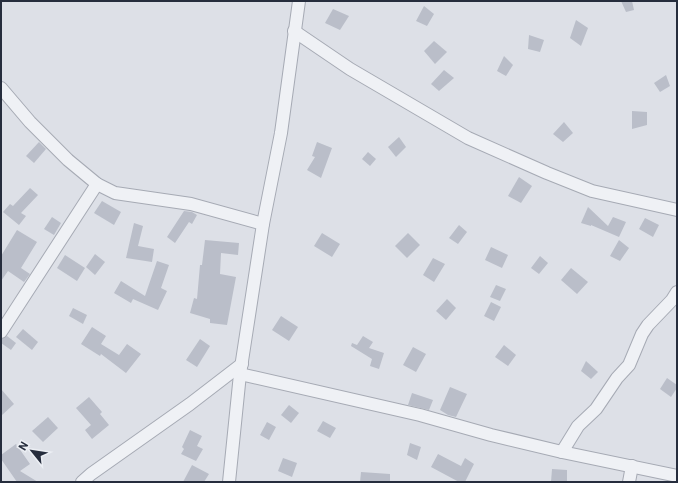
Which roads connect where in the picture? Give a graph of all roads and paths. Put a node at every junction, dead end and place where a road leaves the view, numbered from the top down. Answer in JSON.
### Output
{"nodes":[{"id":1,"x":299,"y":1,"type":"edge"},
{"id":2,"x":294,"y":31,"type":"junction"},
{"id":3,"x":1,"y":88,"type":"edge"},
{"id":4,"x":97,"y":184,"type":"junction"},
{"id":5,"x":677,"y":210,"type":"edge"},
{"id":6,"x":263,"y":224,"type":"junction"},
{"id":7,"x":677,"y":292,"type":"edge"},
{"id":8,"x":1,"y":332,"type":"edge"},
{"id":9,"x":241,"y":369,"type":"junction"},
{"id":10,"x":562,"y":452,"type":"junction"},
{"id":11,"x":632,"y":466,"type":"junction"},
{"id":12,"x":677,"y":476,"type":"edge"},
{"id":13,"x":82,"y":482,"type":"edge"},
{"id":14,"x":229,"y":482,"type":"edge"},
{"id":15,"x":629,"y":482,"type":"edge"}],
"edges":[{"from":1,"to":2,"type":"street"},
{"from":2,"to":5,"type":"street"},
{"from":2,"to":6,"type":"street"},
{"from":3,"to":4,"type":"street"},
{"from":4,"to":6,"type":"street"},
{"from":4,"to":8,"type":"street"},
{"from":6,"to":9,"type":"street"},
{"from":7,"to":10,"type":"street"},
{"from":9,"to":10,"type":"street"},
{"from":9,"to":13,"type":"street"},
{"from":9,"to":14,"type":"street"},
{"from":10,"to":11,"type":"street"},
{"from":11,"to":12,"type":"street"},
{"from":11,"to":15,"type":"street"}]}
